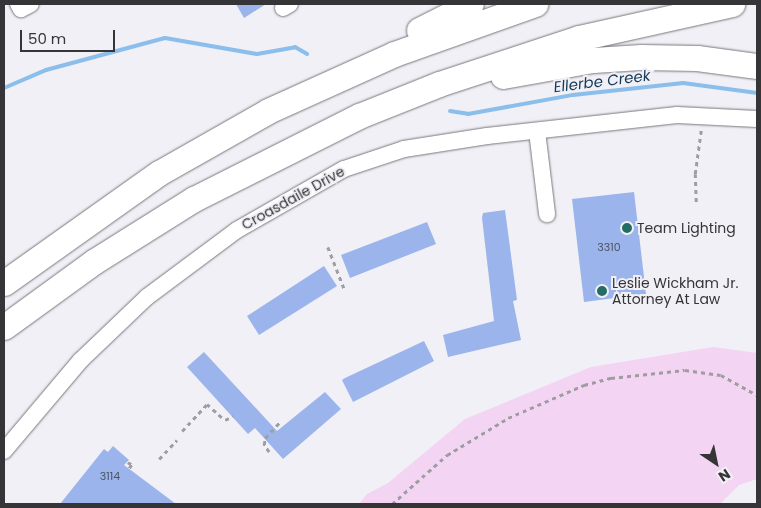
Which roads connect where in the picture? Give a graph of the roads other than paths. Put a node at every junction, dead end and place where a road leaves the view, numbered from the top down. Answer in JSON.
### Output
{"nodes":[{"id":1,"x":18,"y":4,"type":"edge"},
{"id":2,"x":32,"y":4,"type":"edge"},
{"id":3,"x":471,"y":4,"type":"edge"},
{"id":4,"x":535,"y":4,"type":"edge"},
{"id":5,"x":732,"y":4,"type":"edge"},
{"id":6,"x":757,"y":66,"type":"edge"},
{"id":7,"x":439,"y":84,"type":"junction"},
{"id":8,"x":319,"y":87,"type":"junction"},
{"id":9,"x":757,"y":119,"type":"edge"},
{"id":10,"x":537,"y":131,"type":"junction"},
{"id":11,"x":547,"y":214,"type":"dead end"},
{"id":12,"x":4,"y":283,"type":"edge"},
{"id":13,"x":4,"y":327,"type":"edge"},
{"id":14,"x":4,"y":451,"type":"edge"}],
"edges":[{"from":1,"to":2,"type":"street"},
{"from":3,"to":8,"type":"highway"},
{"from":4,"to":8,"type":"highway"},
{"from":5,"to":7,"type":"highway"},
{"from":6,"to":7,"type":"highway"},
{"from":7,"to":13,"type":"highway"},
{"from":8,"to":12,"type":"highway"},
{"from":9,"to":10,"type":"street","name":"Croasdaile Drive"},
{"from":10,"to":11,"type":"street"},
{"from":10,"to":14,"type":"street","name":"Croasdaile Drive"}]}
